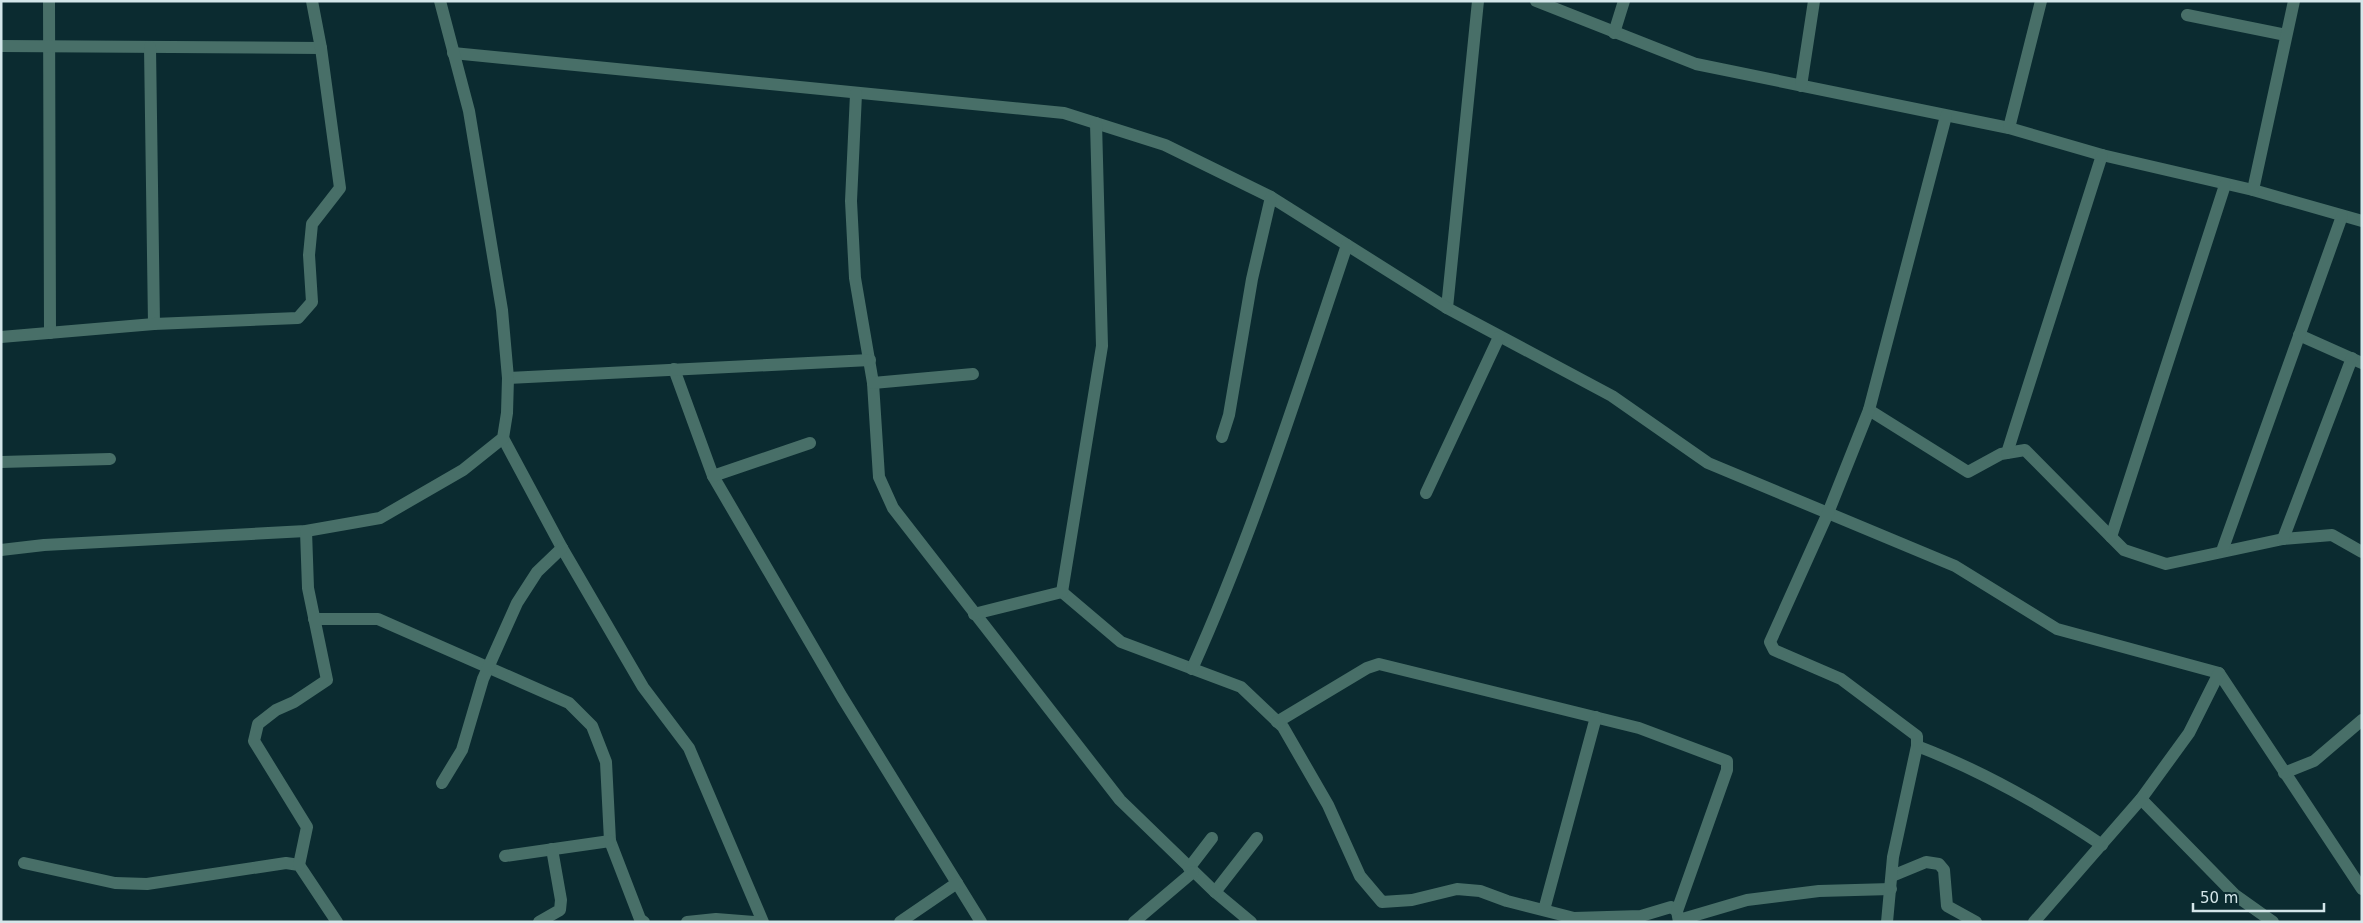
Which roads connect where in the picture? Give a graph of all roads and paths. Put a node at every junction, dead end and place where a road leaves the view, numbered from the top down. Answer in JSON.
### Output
{"nodes":[{"id":1,"x":49,"y":1,"type":"edge"},
{"id":2,"x":312,"y":1,"type":"edge"},
{"id":3,"x":440,"y":1,"type":"edge"},
{"id":4,"x":1478,"y":1,"type":"edge"},
{"id":5,"x":1536,"y":1,"type":"edge"},
{"id":6,"x":1624,"y":1,"type":"edge"},
{"id":7,"x":1814,"y":1,"type":"edge"},
{"id":8,"x":2041,"y":1,"type":"edge"},
{"id":9,"x":2294,"y":1,"type":"edge"},
{"id":10,"x":2187,"y":15,"type":"dead end"},
{"id":11,"x":1614,"y":33,"type":"junction"},
{"id":12,"x":2286,"y":35,"type":"junction"},
{"id":13,"x":1,"y":46,"type":"edge"},
{"id":14,"x":50,"y":46,"type":"junction"},
{"id":15,"x":150,"y":47,"type":"junction"},
{"id":16,"x":321,"y":48,"type":"junction"},
{"id":17,"x":454,"y":53,"type":"junction"},
{"id":18,"x":1801,"y":86,"type":"junction"},
{"id":19,"x":856,"y":94,"type":"junction"},
{"id":20,"x":1946,"y":116,"type":"junction"},
{"id":21,"x":1096,"y":123,"type":"junction"},
{"id":22,"x":2009,"y":128,"type":"junction"},
{"id":23,"x":2102,"y":155,"type":"junction"},
{"id":24,"x":2225,"y":185,"type":"junction"},
{"id":25,"x":2253,"y":190,"type":"junction"},
{"id":26,"x":1271,"y":197,"type":"junction"},
{"id":27,"x":2342,"y":216,"type":"junction"},
{"id":28,"x":2362,"y":222,"type":"edge"},
{"id":29,"x":1347,"y":245,"type":"junction"},
{"id":30,"x":1447,"y":308,"type":"junction"},
{"id":31,"x":154,"y":324,"type":"junction"},
{"id":32,"x":50,"y":333,"type":"junction"},
{"id":33,"x":2299,"y":335,"type":"junction"},
{"id":34,"x":1,"y":337,"type":"edge"},
{"id":35,"x":1499,"y":337,"type":"junction"},
{"id":36,"x":870,"y":360,"type":"junction"},
{"id":37,"x":2357,"y":361,"type":"edge"},
{"id":38,"x":674,"y":369,"type":"junction"},
{"id":39,"x":972,"y":374,"type":"dead end"},
{"id":40,"x":508,"y":378,"type":"junction"},
{"id":41,"x":873,"y":383,"type":"junction"},
{"id":42,"x":1869,"y":410,"type":"junction"},
{"id":43,"x":1222,"y":437,"type":"dead end"},
{"id":44,"x":503,"y":438,"type":"junction"},
{"id":45,"x":810,"y":443,"type":"dead end"},
{"id":46,"x":2007,"y":453,"type":"junction"},
{"id":47,"x":110,"y":458,"type":"dead end"},
{"id":48,"x":1,"y":462,"type":"edge"},
{"id":49,"x":713,"y":476,"type":"junction"},
{"id":50,"x":1426,"y":493,"type":"dead end"},
{"id":51,"x":1828,"y":513,"type":"junction"},
{"id":52,"x":306,"y":531,"type":"junction"},
{"id":53,"x":2111,"y":537,"type":"junction"},
{"id":54,"x":2283,"y":539,"type":"junction"},
{"id":55,"x":562,"y":548,"type":"junction"},
{"id":56,"x":1,"y":550,"type":"edge"},
{"id":57,"x":2222,"y":551,"type":"junction"},
{"id":58,"x":2362,"y":552,"type":"edge"},
{"id":59,"x":1062,"y":592,"type":"junction"},
{"id":60,"x":974,"y":614,"type":"junction"},
{"id":61,"x":314,"y":618,"type":"junction"},
{"id":62,"x":489,"y":667,"type":"junction"},
{"id":63,"x":1192,"y":669,"type":"junction"},
{"id":64,"x":2219,"y":673,"type":"junction"},
{"id":65,"x":1596,"y":717,"type":"junction"},
{"id":66,"x":2362,"y":720,"type":"edge"},
{"id":67,"x":1277,"y":722,"type":"junction"},
{"id":68,"x":1917,"y":746,"type":"junction"},
{"id":69,"x":2284,"y":773,"type":"junction"},
{"id":70,"x":442,"y":783,"type":"dead end"},
{"id":71,"x":2141,"y":799,"type":"junction"},
{"id":72,"x":1212,"y":838,"type":"dead end"},
{"id":73,"x":1257,"y":838,"type":"dead end"},
{"id":74,"x":610,"y":841,"type":"junction"},
{"id":75,"x":2102,"y":845,"type":"junction"},
{"id":76,"x":552,"y":849,"type":"junction"},
{"id":77,"x":505,"y":856,"type":"dead end"},
{"id":78,"x":24,"y":863,"type":"dead end"},
{"id":79,"x":299,"y":866,"type":"junction"},
{"id":80,"x":1191,"y":870,"type":"junction"},
{"id":81,"x":1892,"y":876,"type":"junction"},
{"id":82,"x":956,"y":883,"type":"junction"},
{"id":83,"x":1891,"y":889,"type":"junction"},
{"id":84,"x":2362,"y":890,"type":"edge"},
{"id":85,"x":1214,"y":892,"type":"junction"},
{"id":86,"x":1544,"y":910,"type":"junction"},
{"id":87,"x":1678,"y":918,"type":"edge"},
{"id":88,"x":2258,"y":918,"type":"edge"},
{"id":89,"x":333,"y":920,"type":"edge"},
{"id":90,"x":539,"y":922,"type":"edge"},
{"id":91,"x":644,"y":922,"type":"edge"},
{"id":92,"x":687,"y":922,"type":"edge"},
{"id":93,"x":692,"y":922,"type":"edge"},
{"id":94,"x":754,"y":922,"type":"edge"},
{"id":95,"x":763,"y":922,"type":"edge"},
{"id":96,"x":900,"y":922,"type":"edge"},
{"id":97,"x":981,"y":922,"type":"edge"},
{"id":98,"x":1134,"y":922,"type":"edge"},
{"id":99,"x":1252,"y":922,"type":"edge"},
{"id":100,"x":1887,"y":922,"type":"edge"},
{"id":101,"x":1976,"y":922,"type":"edge"},
{"id":102,"x":2034,"y":922,"type":"edge"},
{"id":103,"x":2273,"y":922,"type":"edge"}],
"edges":[{"from":1,"to":14,"type":"street"},
{"from":2,"to":16,"type":"street"},
{"from":3,"to":17,"type":"street"},
{"from":4,"to":30,"type":"street"},
{"from":5,"to":11,"type":"street"},
{"from":6,"to":11,"type":"street"},
{"from":7,"to":18,"type":"street"},
{"from":8,"to":22,"type":"street"},
{"from":9,"to":12,"type":"street"},
{"from":10,"to":12,"type":"street"},
{"from":11,"to":18,"type":"street"},
{"from":12,"to":25,"type":"street"},
{"from":13,"to":14,"type":"street"},
{"from":14,"to":15,"type":"street"},
{"from":14,"to":32,"type":"street"},
{"from":15,"to":16,"type":"street"},
{"from":15,"to":31,"type":"street"},
{"from":16,"to":31,"type":"street"},
{"from":17,"to":19,"type":"street"},
{"from":17,"to":40,"type":"street"},
{"from":18,"to":20,"type":"street"},
{"from":19,"to":21,"type":"street"},
{"from":19,"to":36,"type":"street"},
{"from":20,"to":22,"type":"street"},
{"from":20,"to":42,"type":"street"},
{"from":21,"to":26,"type":"street"},
{"from":21,"to":59,"type":"street"},
{"from":22,"to":23,"type":"street"},
{"from":23,"to":24,"type":"street"},
{"from":23,"to":46,"type":"street"},
{"from":24,"to":25,"type":"street"},
{"from":24,"to":53,"type":"street"},
{"from":25,"to":27,"type":"street"},
{"from":26,"to":29,"type":"street"},
{"from":26,"to":43,"type":"street"},
{"from":27,"to":28,"type":"street"},
{"from":27,"to":33,"type":"street"},
{"from":29,"to":30,"type":"street"},
{"from":29,"to":63,"type":"street"},
{"from":30,"to":35,"type":"street"},
{"from":31,"to":32,"type":"street"},
{"from":32,"to":34,"type":"street"},
{"from":33,"to":37,"type":"street"},
{"from":33,"to":57,"type":"street"},
{"from":35,"to":50,"type":"street"},
{"from":35,"to":51,"type":"street"},
{"from":36,"to":38,"type":"street"},
{"from":36,"to":41,"type":"street"},
{"from":37,"to":54,"type":"street"},
{"from":38,"to":40,"type":"street"},
{"from":38,"to":49,"type":"street"},
{"from":39,"to":41,"type":"street"},
{"from":40,"to":44,"type":"street"},
{"from":41,"to":60,"type":"street"},
{"from":42,"to":46,"type":"street"},
{"from":42,"to":51,"type":"street"},
{"from":44,"to":52,"type":"street"},
{"from":44,"to":55,"type":"street"},
{"from":45,"to":49,"type":"street"},
{"from":46,"to":53,"type":"street"},
{"from":47,"to":48,"type":"street"},
{"from":49,"to":82,"type":"street"},
{"from":51,"to":64,"type":"street"},
{"from":51,"to":68,"type":"street"},
{"from":52,"to":56,"type":"street"},
{"from":52,"to":61,"type":"street"},
{"from":53,"to":57,"type":"street"},
{"from":54,"to":57,"type":"street"},
{"from":54,"to":58,"type":"street"},
{"from":55,"to":62,"type":"street"},
{"from":55,"to":95,"type":"street"},
{"from":59,"to":60,"type":"street"},
{"from":59,"to":63,"type":"street"},
{"from":60,"to":80,"type":"street"},
{"from":61,"to":62,"type":"street"},
{"from":61,"to":79,"type":"street"},
{"from":62,"to":70,"type":"street"},
{"from":62,"to":74,"type":"street"},
{"from":63,"to":67,"type":"street"},
{"from":64,"to":69,"type":"street"},
{"from":64,"to":71,"type":"street"},
{"from":65,"to":67,"type":"street"},
{"from":65,"to":86,"type":"street"},
{"from":65,"to":87,"type":"street"},
{"from":66,"to":69,"type":"street"},
{"from":67,"to":86,"type":"street"},
{"from":68,"to":75,"type":"street"},
{"from":68,"to":81,"type":"street"},
{"from":69,"to":84,"type":"street"},
{"from":71,"to":75,"type":"street"},
{"from":71,"to":88,"type":"street"},
{"from":72,"to":80,"type":"street"},
{"from":73,"to":85,"type":"street"},
{"from":74,"to":76,"type":"street"},
{"from":74,"to":91,"type":"street"},
{"from":75,"to":102,"type":"street"},
{"from":76,"to":77,"type":"street"},
{"from":76,"to":90,"type":"street"},
{"from":78,"to":79,"type":"street"},
{"from":79,"to":89,"type":"street"},
{"from":80,"to":85,"type":"street"},
{"from":80,"to":98,"type":"street"},
{"from":81,"to":83,"type":"street"},
{"from":81,"to":101,"type":"street"},
{"from":82,"to":96,"type":"street"},
{"from":82,"to":97,"type":"street"},
{"from":83,"to":87,"type":"street"},
{"from":83,"to":100,"type":"street"},
{"from":85,"to":99,"type":"street"},
{"from":86,"to":87,"type":"street"},
{"from":88,"to":103,"type":"street"},
{"from":92,"to":93,"type":"street"},
{"from":93,"to":94,"type":"street"}]}
